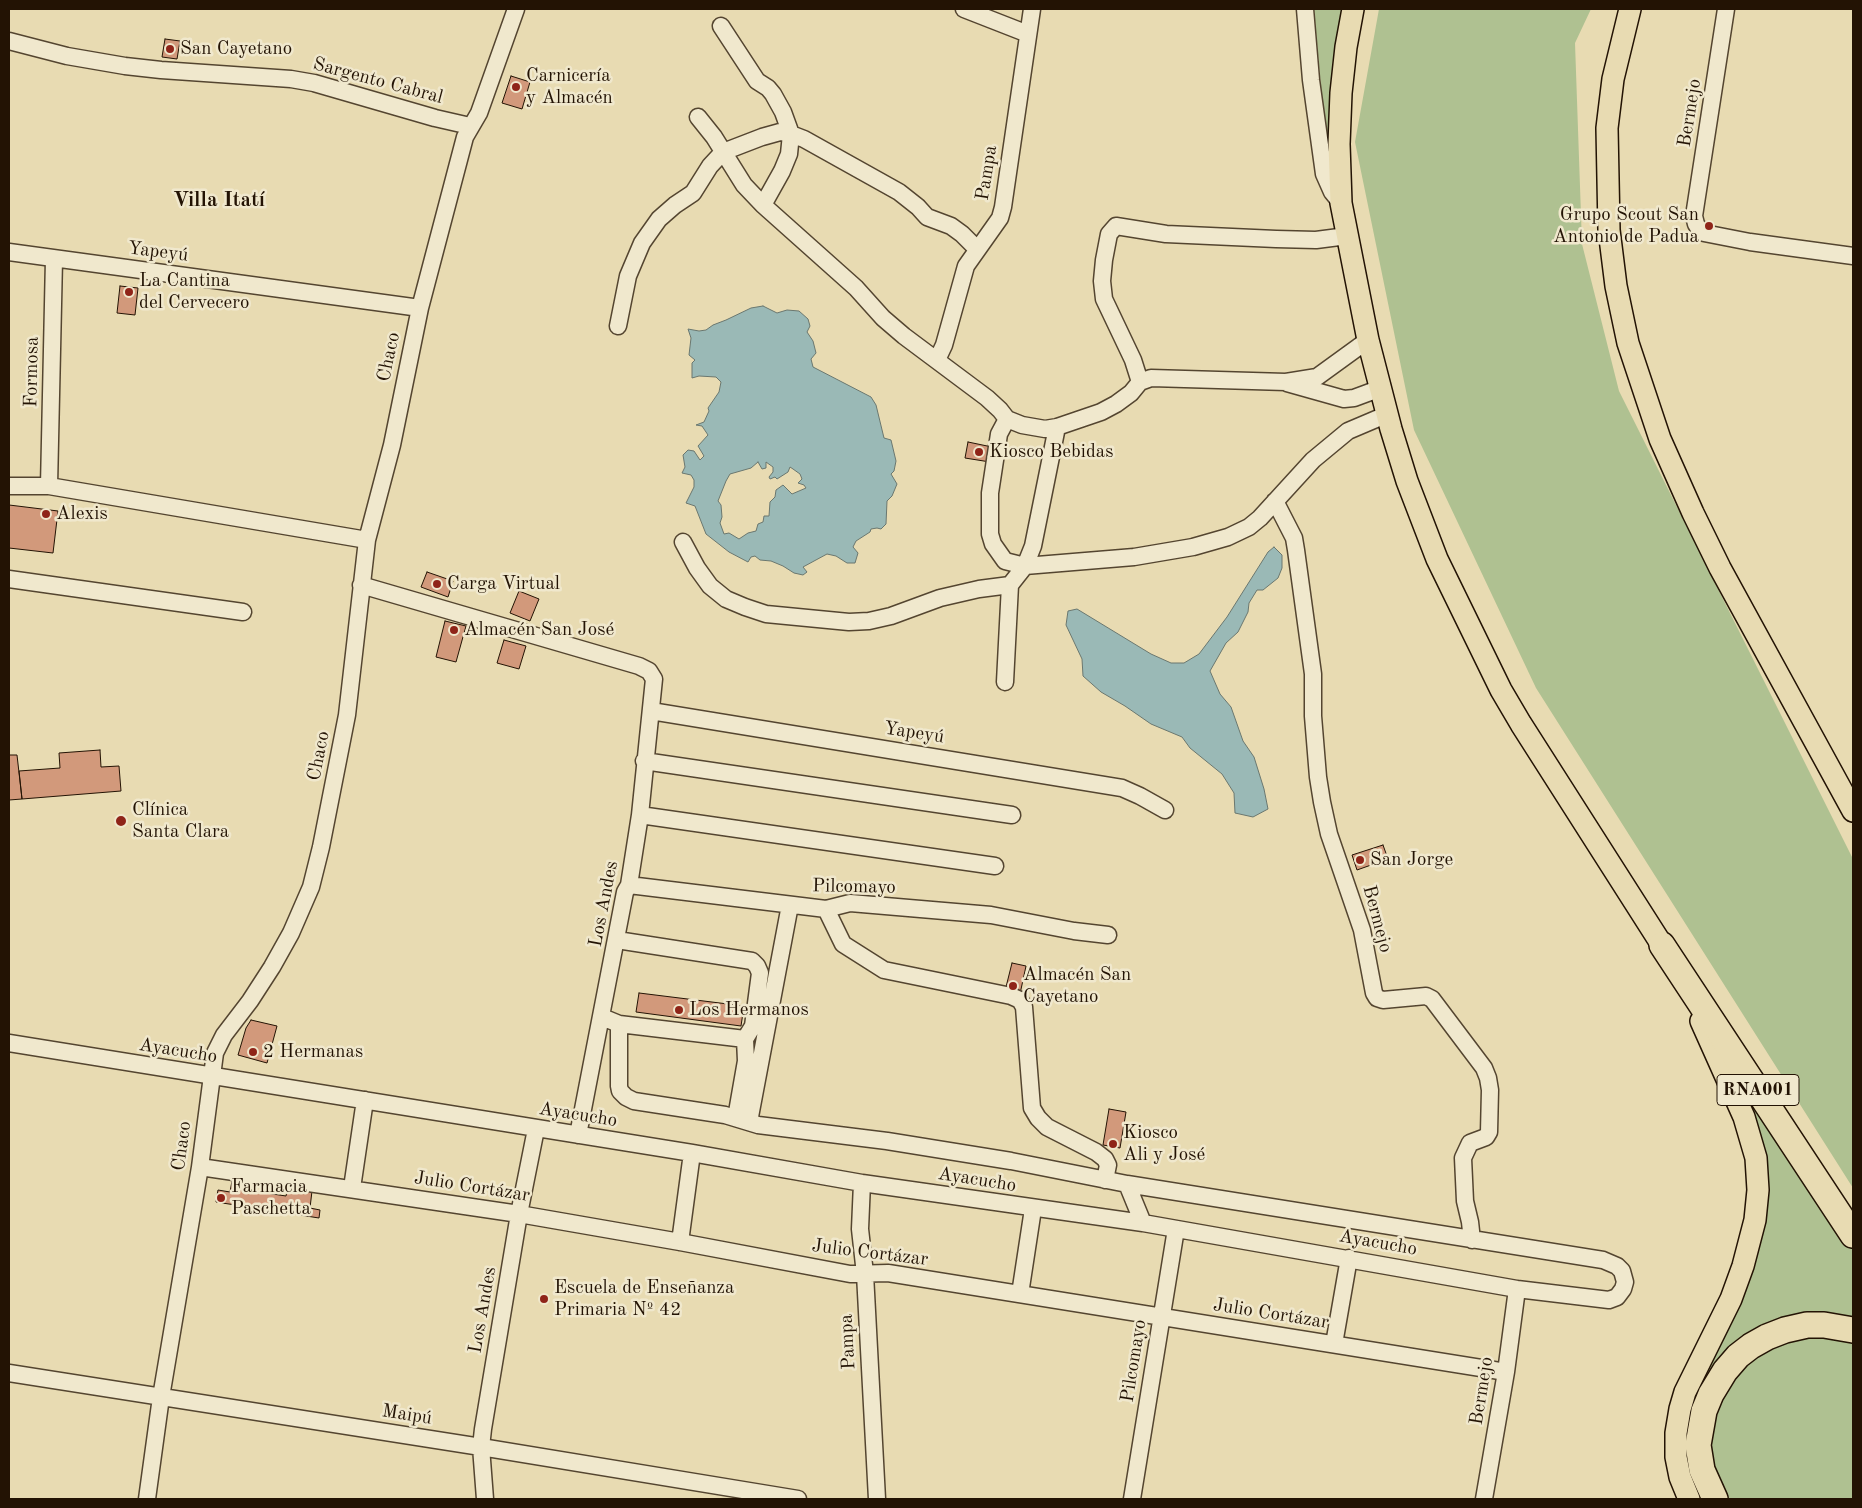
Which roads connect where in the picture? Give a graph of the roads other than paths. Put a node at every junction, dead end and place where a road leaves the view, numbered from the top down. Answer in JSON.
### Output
{"nodes":[{"id":1,"x":516,"y":9,"type":"edge"},
{"id":2,"x":964,"y":9,"type":"edge"},
{"id":3,"x":1032,"y":9,"type":"edge"},
{"id":4,"x":1306,"y":9,"type":"edge"},
{"id":5,"x":1353,"y":9,"type":"edge"},
{"id":6,"x":1630,"y":9,"type":"edge"},
{"id":7,"x":1726,"y":9,"type":"edge"},
{"id":8,"x":721,"y":26,"type":"dead end"},
{"id":9,"x":1028,"y":34,"type":"junction"},
{"id":10,"x":9,"y":41,"type":"edge"},
{"id":11,"x":698,"y":117,"type":"dead end"},
{"id":12,"x":470,"y":126,"type":"junction"},
{"id":13,"x":791,"y":134,"type":"junction"},
{"id":14,"x":722,"y":152,"type":"junction"},
{"id":15,"x":1341,"y":203,"type":"junction"},
{"id":16,"x":763,"y":205,"type":"junction"},
{"id":17,"x":1347,"y":236,"type":"junction"},
{"id":18,"x":977,"y":249,"type":"junction"},
{"id":19,"x":9,"y":252,"type":"edge"},
{"id":20,"x":1853,"y":256,"type":"edge"},
{"id":21,"x":54,"y":259,"type":"junction"},
{"id":22,"x":420,"y":308,"type":"junction"},
{"id":23,"x":618,"y":326,"type":"dead end"},
{"id":24,"x":1368,"y":340,"type":"junction"},
{"id":25,"x":938,"y":360,"type":"junction"},
{"id":26,"x":1140,"y":382,"type":"junction"},
{"id":27,"x":1286,"y":382,"type":"junction"},
{"id":28,"x":1381,"y":388,"type":"junction"},
{"id":29,"x":1388,"y":414,"type":"junction"},
{"id":30,"x":1007,"y":419,"type":"junction"},
{"id":31,"x":1057,"y":427,"type":"junction"},
{"id":32,"x":9,"y":486,"type":"edge"},
{"id":33,"x":49,"y":486,"type":"junction"},
{"id":34,"x":1275,"y":501,"type":"junction"},
{"id":35,"x":367,"y":540,"type":"junction"},
{"id":36,"x":683,"y":542,"type":"dead end"},
{"id":37,"x":1025,"y":566,"type":"junction"},
{"id":38,"x":9,"y":579,"type":"edge"},
{"id":39,"x":361,"y":585,"type":"junction"},
{"id":40,"x":1010,"y":585,"type":"junction"},
{"id":41,"x":243,"y":612,"type":"dead end"},
{"id":42,"x":1005,"y":682,"type":"dead end"},
{"id":43,"x":651,"y":711,"type":"junction"},
{"id":44,"x":644,"y":762,"type":"junction"},
{"id":45,"x":1165,"y":810,"type":"dead end"},
{"id":46,"x":1853,"y":811,"type":"edge"},
{"id":47,"x":640,"y":815,"type":"junction"},
{"id":48,"x":1012,"y":816,"type":"dead end"},
{"id":49,"x":995,"y":866,"type":"dead end"},
{"id":50,"x":629,"y":885,"type":"junction"},
{"id":51,"x":790,"y":905,"type":"junction"},
{"id":52,"x":826,"y":909,"type":"junction"},
{"id":53,"x":1108,"y":935,"type":"dead end"},
{"id":54,"x":617,"y":940,"type":"junction"},
{"id":55,"x":1662,"y":945,"type":"junction"},
{"id":56,"x":602,"y":1017,"type":"junction"},
{"id":57,"x":619,"y":1024,"type":"junction"},
{"id":58,"x":745,"y":1039,"type":"junction"},
{"id":59,"x":9,"y":1043,"type":"edge"},
{"id":60,"x":213,"y":1077,"type":"junction"},
{"id":61,"x":365,"y":1100,"type":"junction"},
{"id":62,"x":742,"y":1120,"type":"junction"},
{"id":63,"x":536,"y":1129,"type":"junction"},
{"id":64,"x":578,"y":1135,"type":"junction"},
{"id":65,"x":692,"y":1154,"type":"junction"},
{"id":66,"x":200,"y":1167,"type":"junction"},
{"id":67,"x":1105,"y":1180,"type":"junction"},
{"id":68,"x":862,"y":1183,"type":"junction"},
{"id":69,"x":1128,"y":1184,"type":"junction"},
{"id":70,"x":352,"y":1188,"type":"junction"},
{"id":71,"x":1033,"y":1209,"type":"junction"},
{"id":72,"x":519,"y":1214,"type":"junction"},
{"id":73,"x":1143,"y":1224,"type":"junction"},
{"id":74,"x":1176,"y":1229,"type":"junction"},
{"id":75,"x":1853,"y":1235,"type":"edge"},
{"id":76,"x":1472,"y":1240,"type":"junction"},
{"id":77,"x":680,"y":1242,"type":"junction"},
{"id":78,"x":1349,"y":1258,"type":"junction"},
{"id":79,"x":865,"y":1274,"type":"junction"},
{"id":80,"x":1517,"y":1289,"type":"junction"},
{"id":81,"x":1020,"y":1294,"type":"junction"},
{"id":82,"x":1162,"y":1317,"type":"junction"},
{"id":83,"x":1853,"y":1330,"type":"edge"},
{"id":84,"x":1334,"y":1344,"type":"junction"},
{"id":85,"x":1506,"y":1372,"type":"junction"},
{"id":86,"x":9,"y":1373,"type":"edge"},
{"id":87,"x":161,"y":1397,"type":"junction"},
{"id":88,"x":481,"y":1446,"type":"junction"},
{"id":89,"x":147,"y":1499,"type":"edge"},
{"id":90,"x":485,"y":1499,"type":"edge"},
{"id":91,"x":798,"y":1499,"type":"edge"},
{"id":92,"x":877,"y":1499,"type":"edge"},
{"id":93,"x":1132,"y":1499,"type":"edge"},
{"id":94,"x":1484,"y":1499,"type":"edge"},
{"id":95,"x":1689,"y":1499,"type":"edge"},
{"id":96,"x":1715,"y":1499,"type":"edge"}],
"edges":[{"from":1,"to":12,"type":"street","name":"Chaco"},
{"from":2,"to":9,"type":"street"},
{"from":3,"to":9,"type":"street","name":"Pampa"},
{"from":4,"to":15,"type":"street"},
{"from":5,"to":15,"type":"main road"},
{"from":6,"to":46,"type":"main road"},
{"from":7,"to":20,"type":"street","name":"Bermejo"},
{"from":8,"to":13,"type":"street"},
{"from":9,"to":18,"type":"street","name":"Pampa"},
{"from":10,"to":12,"type":"street","name":"Sargento Cabral"},
{"from":11,"to":14,"type":"street"},
{"from":12,"to":22,"type":"street","name":"Chaco"},
{"from":13,"to":14,"type":"street"},
{"from":13,"to":16,"type":"street"},
{"from":13,"to":18,"type":"street"},
{"from":14,"to":16,"type":"street"},
{"from":14,"to":23,"type":"street"},
{"from":15,"to":17,"type":"main road"},
{"from":16,"to":25,"type":"street"},
{"from":17,"to":24,"type":"main road"},
{"from":17,"to":26,"type":"street"},
{"from":18,"to":25,"type":"street","name":"Pampa"},
{"from":19,"to":21,"type":"street","name":"Yapeyú"},
{"from":21,"to":22,"type":"street","name":"Yapeyú"},
{"from":21,"to":33,"type":"street","name":"Formosa"},
{"from":22,"to":35,"type":"street","name":"Chaco"},
{"from":24,"to":27,"type":"street"},
{"from":24,"to":28,"type":"main road"},
{"from":25,"to":30,"type":"street"},
{"from":26,"to":27,"type":"street"},
{"from":26,"to":31,"type":"street"},
{"from":27,"to":28,"type":"street"},
{"from":28,"to":29,"type":"main road"},
{"from":29,"to":34,"type":"street"},
{"from":29,"to":55,"type":"main road"},
{"from":30,"to":31,"type":"street"},
{"from":30,"to":37,"type":"street"},
{"from":31,"to":37,"type":"street"},
{"from":32,"to":33,"type":"street"},
{"from":33,"to":35,"type":"street"},
{"from":34,"to":37,"type":"street"},
{"from":34,"to":76,"type":"street","name":"Bermejo"},
{"from":35,"to":39,"type":"street","name":"Chaco"},
{"from":36,"to":40,"type":"street"},
{"from":37,"to":40,"type":"street"},
{"from":38,"to":41,"type":"street"},
{"from":39,"to":43,"type":"street","name":"Los Andes"},
{"from":39,"to":60,"type":"street","name":"Chaco"},
{"from":40,"to":42,"type":"street"},
{"from":43,"to":44,"type":"street","name":"Los Andes"},
{"from":43,"to":45,"type":"street","name":"Yapeyú"},
{"from":44,"to":47,"type":"street","name":"Los Andes"},
{"from":44,"to":48,"type":"street"},
{"from":47,"to":49,"type":"street"},
{"from":47,"to":50,"type":"street","name":"Los Andes"},
{"from":50,"to":51,"type":"street","name":"Pilcomayo"},
{"from":50,"to":54,"type":"street","name":"Los Andes"},
{"from":51,"to":52,"type":"street","name":"Pilcomayo"},
{"from":51,"to":62,"type":"street"},
{"from":52,"to":53,"type":"street","name":"Pilcomayo"},
{"from":52,"to":67,"type":"street"},
{"from":54,"to":56,"type":"street","name":"Los Andes"},
{"from":54,"to":58,"type":"street"},
{"from":55,"to":75,"type":"highway","number":"RNA001"},
{"from":55,"to":95,"type":"main road"},
{"from":56,"to":57,"type":"street"},
{"from":56,"to":64,"type":"street","name":"Los Andes"},
{"from":57,"to":58,"type":"street"},
{"from":57,"to":62,"type":"street","name":"Ayacucho"},
{"from":58,"to":62,"type":"street"},
{"from":59,"to":60,"type":"street","name":"Ayacucho"},
{"from":60,"to":61,"type":"street","name":"Ayacucho"},
{"from":60,"to":66,"type":"street","name":"Chaco"},
{"from":61,"to":63,"type":"street","name":"Ayacucho"},
{"from":61,"to":70,"type":"street"},
{"from":62,"to":67,"type":"street","name":"Ayacucho"},
{"from":63,"to":64,"type":"street","name":"Ayacucho"},
{"from":63,"to":72,"type":"street","name":"Los Andes"},
{"from":64,"to":65,"type":"street","name":"Ayacucho"},
{"from":65,"to":68,"type":"street","name":"Ayacucho"},
{"from":65,"to":77,"type":"street"},
{"from":66,"to":70,"type":"street","name":"Julio Cortázar"},
{"from":66,"to":87,"type":"street","name":"Chaco"},
{"from":67,"to":69,"type":"street","name":"Ayacucho"},
{"from":68,"to":71,"type":"street","name":"Ayacucho"},
{"from":68,"to":79,"type":"street","name":"Pampa"},
{"from":69,"to":73,"type":"street"},
{"from":69,"to":76,"type":"street","name":"Ayacucho"},
{"from":70,"to":72,"type":"street","name":"Julio Cortázar"},
{"from":71,"to":73,"type":"street","name":"Ayacucho"},
{"from":71,"to":81,"type":"street"},
{"from":72,"to":77,"type":"street","name":"Julio Cortázar"},
{"from":72,"to":88,"type":"street","name":"Los Andes"},
{"from":73,"to":74,"type":"street","name":"Ayacucho"},
{"from":74,"to":78,"type":"street","name":"Ayacucho"},
{"from":74,"to":82,"type":"street","name":"Pilcomayo"},
{"from":76,"to":80,"type":"street","name":"Ayacucho"},
{"from":77,"to":79,"type":"street","name":"Julio Cortázar"},
{"from":78,"to":80,"type":"street","name":"Ayacucho"},
{"from":78,"to":84,"type":"street"},
{"from":79,"to":81,"type":"street","name":"Julio Cortázar"},
{"from":79,"to":92,"type":"street","name":"Pampa"},
{"from":80,"to":85,"type":"street","name":"Bermejo"},
{"from":81,"to":82,"type":"street","name":"Julio Cortázar"},
{"from":82,"to":84,"type":"street","name":"Julio Cortázar"},
{"from":82,"to":93,"type":"street","name":"Pilcomayo"},
{"from":83,"to":96,"type":"highway"},
{"from":84,"to":85,"type":"street","name":"Julio Cortázar"},
{"from":85,"to":94,"type":"street","name":"Bermejo"},
{"from":86,"to":87,"type":"street","name":"Maipú"},
{"from":87,"to":88,"type":"street","name":"Maipú"},
{"from":87,"to":89,"type":"street","name":"Chaco"},
{"from":88,"to":90,"type":"street","name":"Los Andes"},
{"from":88,"to":91,"type":"street","name":"Maipú"}]}
